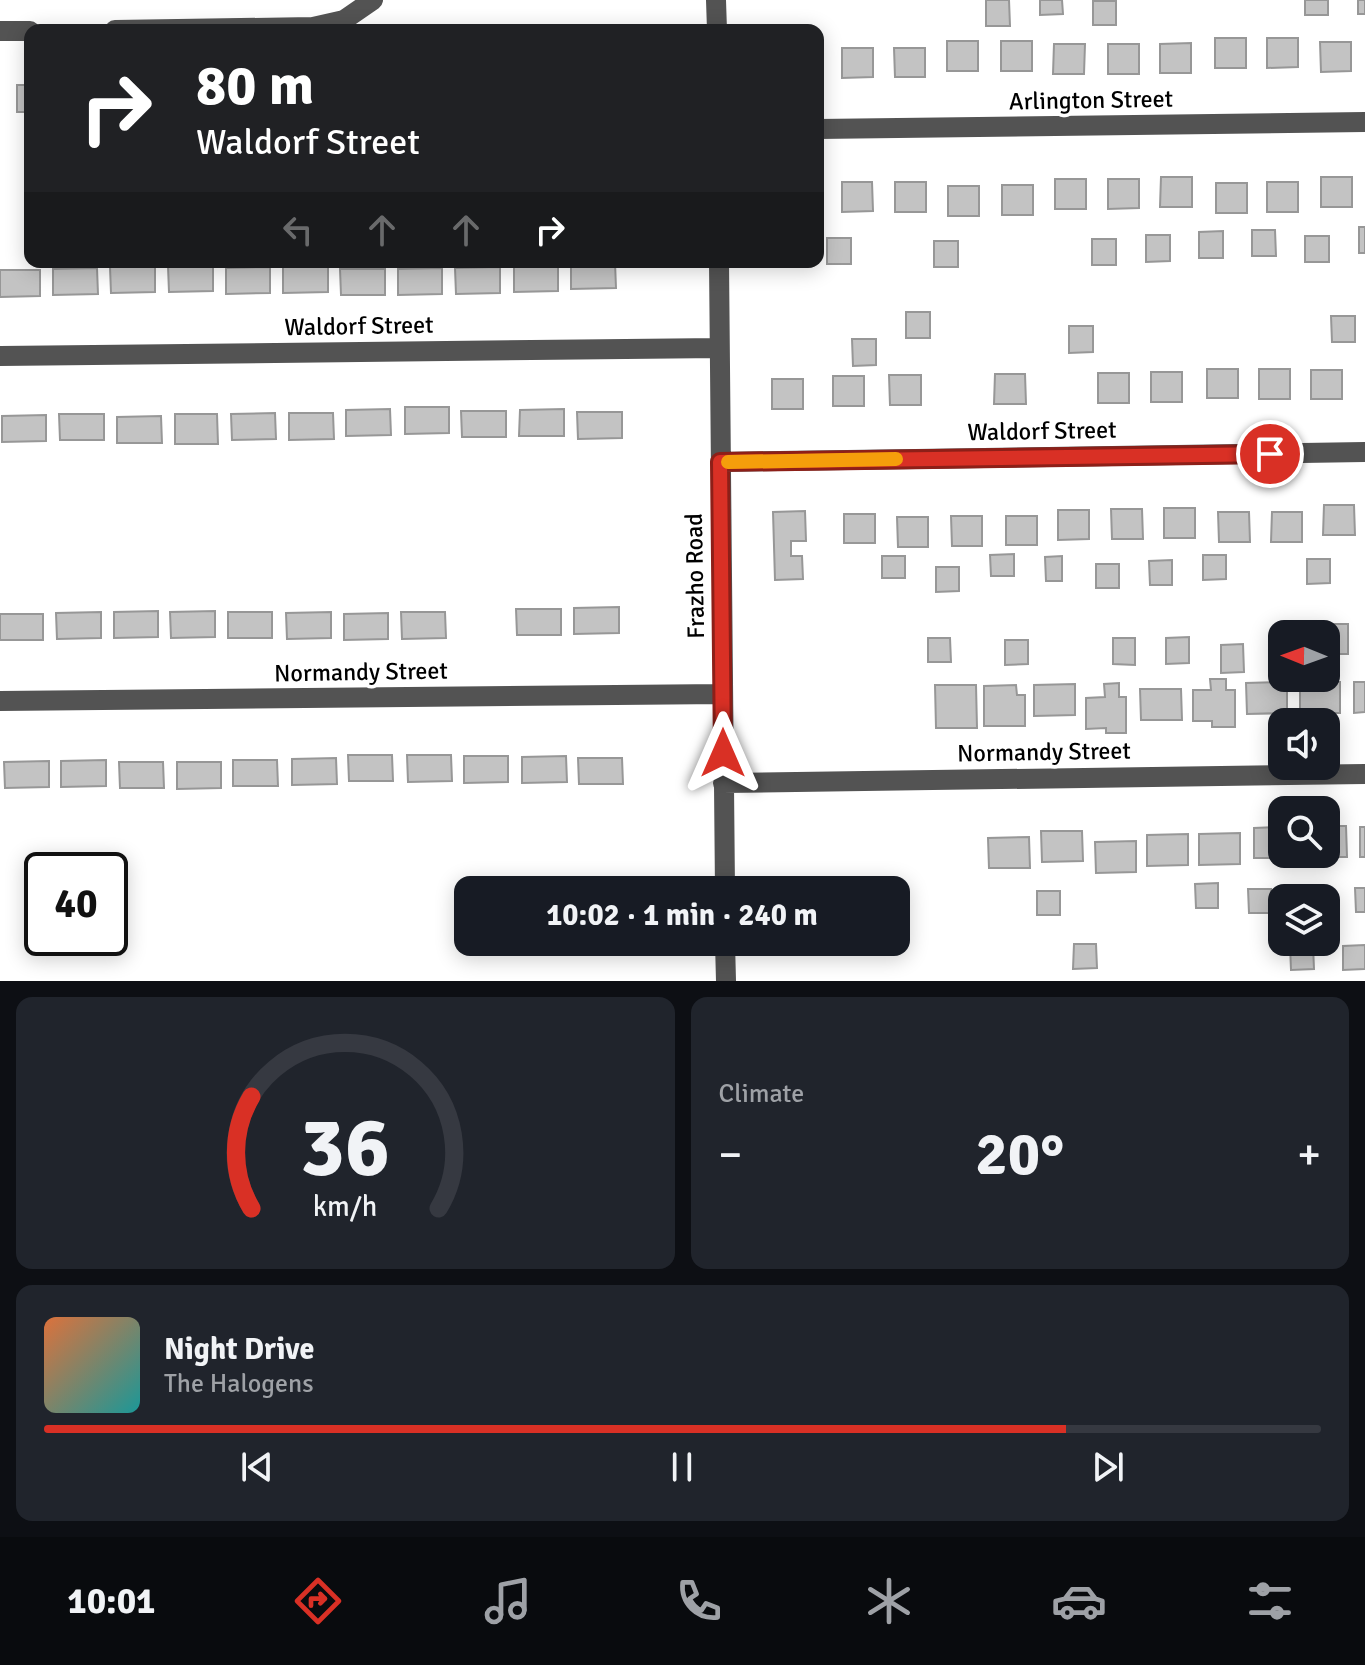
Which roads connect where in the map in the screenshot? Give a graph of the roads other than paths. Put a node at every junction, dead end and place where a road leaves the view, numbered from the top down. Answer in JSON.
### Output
{"nodes":[{"id":1,"x":373,"y":0,"type":"edge"},
{"id":2,"x":716,"y":0,"type":"edge"},
{"id":3,"x":326,"y":24,"type":"edge"},
{"id":4,"x":717,"y":24,"type":"edge"},
{"id":5,"x":0,"y":31,"type":"edge"},
{"id":6,"x":24,"y":31,"type":"edge"},
{"id":7,"x":1365,"y":122,"type":"edge"},
{"id":8,"x":824,"y":129,"type":"edge"},
{"id":9,"x":719,"y":268,"type":"edge"},
{"id":10,"x":719,"y":348,"type":"junction"},
{"id":11,"x":0,"y":356,"type":"edge"},
{"id":12,"x":1365,"y":452,"type":"edge"},
{"id":13,"x":720,"y":462,"type":"junction"},
{"id":14,"x":723,"y":694,"type":"junction"},
{"id":15,"x":0,"y":701,"type":"edge"},
{"id":16,"x":1365,"y":774,"type":"edge"},
{"id":17,"x":723,"y":783,"type":"junction"},
{"id":18,"x":725,"y":876,"type":"edge"},
{"id":19,"x":725,"y":956,"type":"edge"},
{"id":20,"x":726,"y":981,"type":"edge"}],
"edges":[{"from":1,"to":3,"type":"street"},
{"from":2,"to":4,"type":"street"},
{"from":5,"to":6,"type":"street"},
{"from":7,"to":8,"type":"street","name":"Arlington Street"},
{"from":9,"to":10,"type":"street","name":"Frazho Road"},
{"from":10,"to":11,"type":"street","name":"Waldorf Street"},
{"from":10,"to":13,"type":"street","name":"Frazho Road"},
{"from":12,"to":13,"type":"street","name":"Waldorf Street"},
{"from":13,"to":14,"type":"street","name":"Frazho Road"},
{"from":14,"to":15,"type":"street","name":"Normandy Street"},
{"from":14,"to":17,"type":"street","name":"Frazho Road"},
{"from":16,"to":17,"type":"street","name":"Normandy Street"},
{"from":17,"to":18,"type":"street","name":"Frazho Road"},
{"from":19,"to":20,"type":"street"}]}
